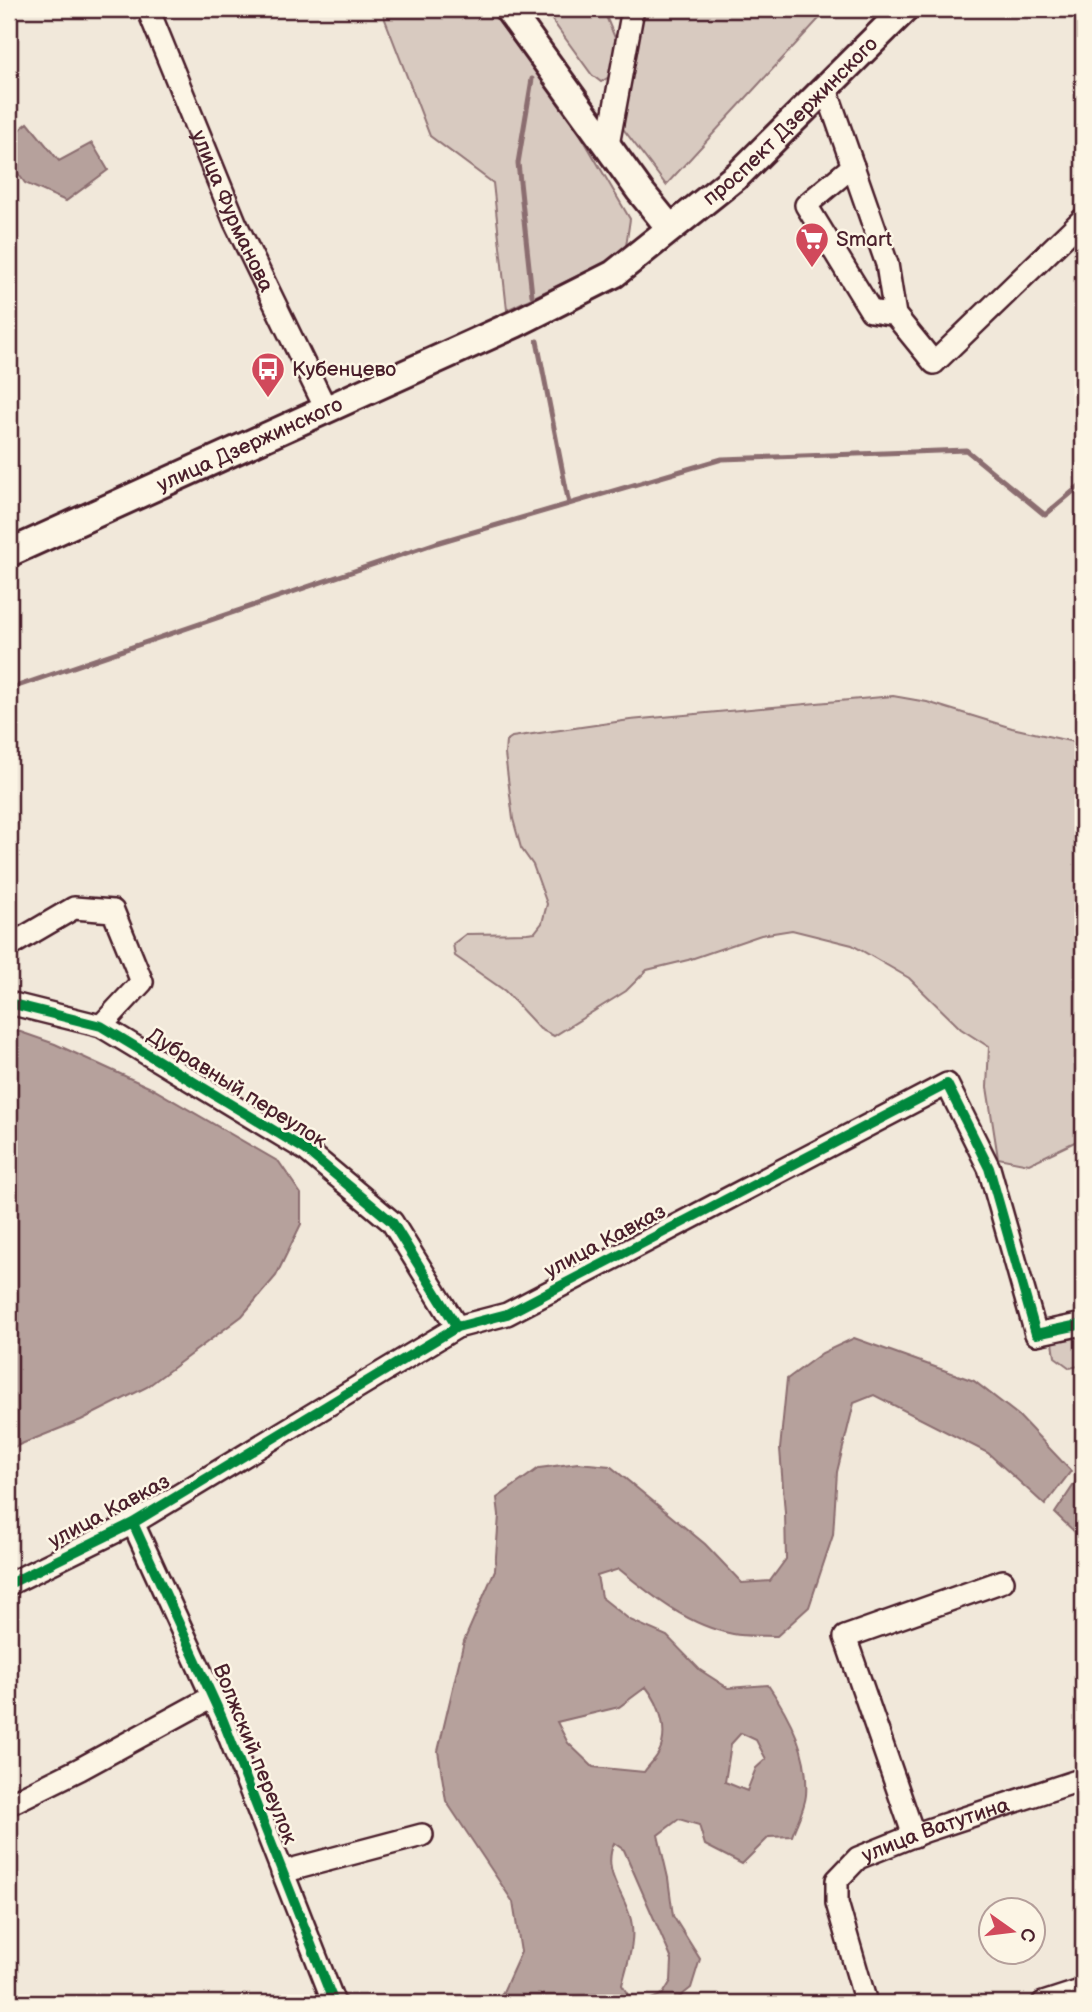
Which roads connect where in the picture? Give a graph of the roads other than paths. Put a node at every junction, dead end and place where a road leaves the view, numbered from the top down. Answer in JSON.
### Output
{"nodes":[{"id":1,"x":148,"y":9,"type":"edge"},
{"id":2,"x":508,"y":9,"type":"edge"},
{"id":3,"x":633,"y":9,"type":"edge"},
{"id":4,"x":905,"y":9,"type":"edge"},
{"id":5,"x":826,"y":89,"type":"junction"},
{"id":6,"x":608,"y":145,"type":"junction"},
{"id":7,"x":853,"y":166,"type":"junction"},
{"id":8,"x":1083,"y":219,"type":"edge"},
{"id":9,"x":670,"y":228,"type":"junction"},
{"id":10,"x":895,"y":315,"type":"junction"},
{"id":11,"x":326,"y":408,"type":"junction"},
{"id":12,"x":9,"y":552,"type":"edge"},
{"id":13,"x":9,"y":946,"type":"edge"},
{"id":14,"x":9,"y":1003,"type":"edge"},
{"id":15,"x":102,"y":1026,"type":"junction"},
{"id":16,"x":1083,"y":1324,"type":"edge"},
{"id":17,"x":457,"y":1327,"type":"junction"},
{"id":18,"x":133,"y":1523,"type":"junction"},
{"id":19,"x":1003,"y":1581,"type":"dead end"},
{"id":20,"x":9,"y":1584,"type":"edge"},
{"id":21,"x":212,"y":1697,"type":"junction"},
{"id":22,"x":1083,"y":1779,"type":"edge"},
{"id":23,"x":9,"y":1804,"type":"edge"},
{"id":24,"x":422,"y":1835,"type":"dead end"},
{"id":25,"x":914,"y":1836,"type":"junction"},
{"id":26,"x":282,"y":1872,"type":"junction"},
{"id":27,"x":1083,"y":1990,"type":"edge"},
{"id":28,"x":334,"y":2003,"type":"edge"},
{"id":29,"x":866,"y":2003,"type":"edge"},
{"id":30,"x":1043,"y":2003,"type":"edge"}],
"edges":[{"from":1,"to":11,"type":"street","name":"улица Фурманова"},
{"from":2,"to":6,"type":"main road"},
{"from":3,"to":6,"type":"street"},
{"from":4,"to":5,"type":"main road","name":"проспект Дзержинского"},
{"from":5,"to":7,"type":"street"},
{"from":5,"to":9,"type":"main road","name":"проспект Дзержинского"},
{"from":6,"to":9,"type":"main road"},
{"from":7,"to":10,"type":"street"},
{"from":7,"to":10,"type":"street"},
{"from":8,"to":10,"type":"street"},
{"from":9,"to":11,"type":"main road","name":"улица Дзержинского"},
{"from":11,"to":12,"type":"main road","name":"улица Дзержинского"},
{"from":13,"to":15,"type":"street"},
{"from":14,"to":15,"type":"street","name":"Дубравный переулок"},
{"from":15,"to":17,"type":"street","name":"Дубравный переулок"},
{"from":16,"to":17,"type":"street","name":"улица Кавказ"},
{"from":17,"to":18,"type":"street","name":"улица Кавказ"},
{"from":18,"to":20,"type":"street","name":"улица Кавказ"},
{"from":18,"to":21,"type":"street","name":"Волжский переулок"},
{"from":19,"to":25,"type":"street"},
{"from":21,"to":23,"type":"street","name":"Волжский переулок"},
{"from":21,"to":26,"type":"street","name":"Волжский переулок"},
{"from":22,"to":25,"type":"street","name":"улица Ватутина"},
{"from":24,"to":26,"type":"street"},
{"from":25,"to":29,"type":"street","name":"улица Ватутина"},
{"from":26,"to":28,"type":"street","name":"Волжский переулок"},
{"from":27,"to":30,"type":"street"}]}
